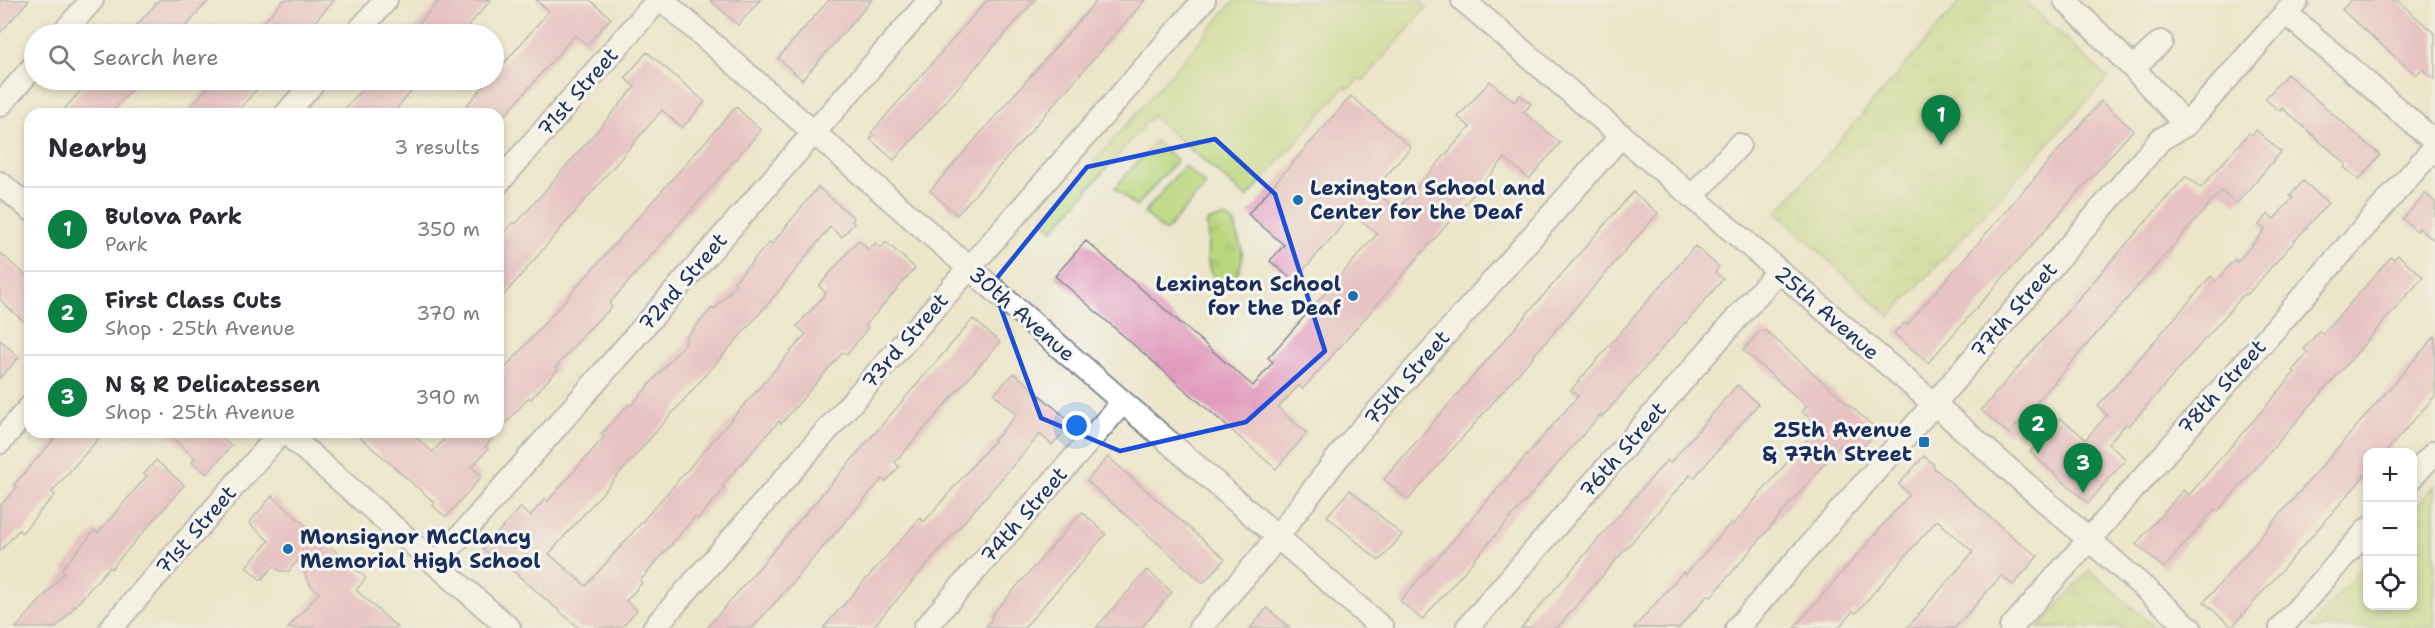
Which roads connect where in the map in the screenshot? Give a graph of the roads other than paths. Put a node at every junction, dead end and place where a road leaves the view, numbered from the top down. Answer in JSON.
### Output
{"nodes":[{"id":1,"x":92,"y":0,"type":"edge"},
{"id":2,"x":386,"y":0,"type":"edge"},
{"id":3,"x":660,"y":0,"type":"edge"},
{"id":4,"x":930,"y":0,"type":"edge"},
{"id":5,"x":1204,"y":0,"type":"edge"},
{"id":6,"x":1463,"y":0,"type":"edge"},
{"id":7,"x":2065,"y":0,"type":"edge"},
{"id":8,"x":2292,"y":7,"type":"edge"},
{"id":9,"x":71,"y":24,"type":"edge"},
{"id":10,"x":365,"y":24,"type":"edge"},
{"id":11,"x":2161,"y":42,"type":"dead end"},
{"id":12,"x":2133,"y":68,"type":"junction"},
{"id":13,"x":24,"y":77,"type":"edge"},
{"id":14,"x":307,"y":90,"type":"edge"},
{"id":15,"x":0,"y":105,"type":"edge"},
{"id":16,"x":291,"y":108,"type":"edge"},
{"id":17,"x":2186,"y":125,"type":"junction"},
{"id":18,"x":814,"y":133,"type":"junction"},
{"id":19,"x":1622,"y":135,"type":"junction"},
{"id":20,"x":2435,"y":142,"type":"edge"},
{"id":21,"x":1739,"y":145,"type":"dead end"},
{"id":22,"x":2435,"y":147,"type":"edge"},
{"id":23,"x":504,"y":176,"type":"edge"},
{"id":24,"x":0,"y":183,"type":"edge"},
{"id":25,"x":1692,"y":197,"type":"junction"},
{"id":26,"x":24,"y":204,"type":"edge"},
{"id":27,"x":969,"y":268,"type":"junction"},
{"id":28,"x":1778,"y":271,"type":"junction"},
{"id":29,"x":1123,"y":402,"type":"junction"},
{"id":30,"x":1934,"y":404,"type":"junction"},
{"id":31,"x":24,"y":414,"type":"edge"},
{"id":32,"x":278,"y":438,"type":"edge"},
{"id":33,"x":290,"y":438,"type":"edge"},
{"id":34,"x":0,"y":442,"type":"edge"},
{"id":35,"x":2435,"y":452,"type":"edge"},
{"id":36,"x":2417,"y":472,"type":"edge"},
{"id":37,"x":2363,"y":534,"type":"edge"},
{"id":38,"x":1278,"y":537,"type":"junction"},
{"id":39,"x":2089,"y":538,"type":"junction"},
{"id":40,"x":436,"y":564,"type":"junction"},
{"id":41,"x":111,"y":628,"type":"edge"},
{"id":42,"x":509,"y":628,"type":"edge"},
{"id":43,"x":654,"y":628,"type":"edge"},
{"id":44,"x":925,"y":628,"type":"edge"},
{"id":45,"x":1200,"y":628,"type":"edge"},
{"id":46,"x":1382,"y":628,"type":"edge"},
{"id":47,"x":1467,"y":628,"type":"edge"},
{"id":48,"x":1737,"y":628,"type":"edge"},
{"id":49,"x":2011,"y":628,"type":"edge"},
{"id":50,"x":2190,"y":628,"type":"edge"},
{"id":51,"x":2281,"y":628,"type":"edge"}],
"edges":[{"from":1,"to":9,"type":"street"},
{"from":2,"to":10,"type":"street"},
{"from":3,"to":18,"type":"street","name":"30th Avenue"},
{"from":3,"to":23,"type":"street","name":"71st Street"},
{"from":4,"to":18,"type":"street","name":"72nd Street"},
{"from":5,"to":27,"type":"street","name":"73rd Street"},
{"from":6,"to":19,"type":"street","name":"25th Avenue"},
{"from":7,"to":12,"type":"street"},
{"from":8,"to":17,"type":"street","name":"77th Street"},
{"from":8,"to":20,"type":"street"},
{"from":11,"to":12,"type":"street"},
{"from":12,"to":17,"type":"street"},
{"from":13,"to":15,"type":"street"},
{"from":14,"to":16,"type":"street"},
{"from":17,"to":30,"type":"street","name":"77th Street"},
{"from":18,"to":27,"type":"street","name":"30th Avenue"},
{"from":18,"to":40,"type":"street","name":"72nd Street"},
{"from":19,"to":25,"type":"street","name":"25th Avenue"},
{"from":19,"to":38,"type":"street","name":"75th Street"},
{"from":21,"to":25,"type":"street"},
{"from":22,"to":39,"type":"street","name":"78th Street"},
{"from":24,"to":26,"type":"street"},
{"from":25,"to":28,"type":"street","name":"25th Avenue"},
{"from":27,"to":29,"type":"street","name":"30th Avenue"},
{"from":27,"to":43,"type":"street","name":"73rd Street"},
{"from":28,"to":30,"type":"street","name":"25th Avenue"},
{"from":28,"to":47,"type":"street","name":"76th Street"},
{"from":29,"to":38,"type":"street","name":"30th Avenue"},
{"from":29,"to":44,"type":"street","name":"74th Street"},
{"from":30,"to":39,"type":"street","name":"25th Avenue"},
{"from":30,"to":48,"type":"street","name":"77th Street"},
{"from":31,"to":34,"type":"street"},
{"from":32,"to":41,"type":"street","name":"71st Street"},
{"from":33,"to":40,"type":"street"},
{"from":35,"to":36,"type":"street"},
{"from":37,"to":51,"type":"street"},
{"from":38,"to":45,"type":"street","name":"75th Street"},
{"from":38,"to":46,"type":"street","name":"30th Avenue"},
{"from":39,"to":49,"type":"street","name":"78th Street"},
{"from":39,"to":50,"type":"street","name":"25th Avenue"},
{"from":40,"to":42,"type":"street"}]}
